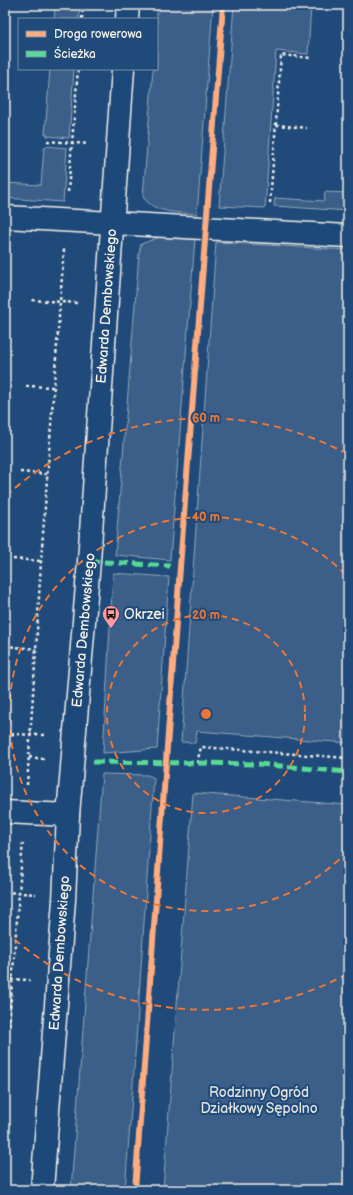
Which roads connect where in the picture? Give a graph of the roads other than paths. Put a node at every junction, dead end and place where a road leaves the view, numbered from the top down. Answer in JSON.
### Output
{"nodes":[{"id":1,"x":128,"y":5,"type":"edge"},
{"id":2,"x":127,"y":18,"type":"edge"},
{"id":3,"x":123,"y":70,"type":"edge"},
{"id":4,"x":5,"y":217,"type":"edge"},
{"id":5,"x":111,"y":223,"type":"junction"},
{"id":6,"x":348,"y":236,"type":"edge"},
{"id":7,"x":15,"y":813,"type":"edge"},
{"id":8,"x":68,"y":815,"type":"junction"},
{"id":9,"x":42,"y":1190,"type":"edge"}],
"edges":[{"from":1,"to":2,"type":"street"},
{"from":3,"to":5,"type":"street","name":"Edwarda Dembowskiego"},
{"from":4,"to":5,"type":"street"},
{"from":5,"to":6,"type":"street"},
{"from":5,"to":8,"type":"street","name":"Edwarda Dembowskiego"},
{"from":7,"to":8,"type":"street"},
{"from":8,"to":9,"type":"street","name":"Edwarda Dembowskiego"}]}
